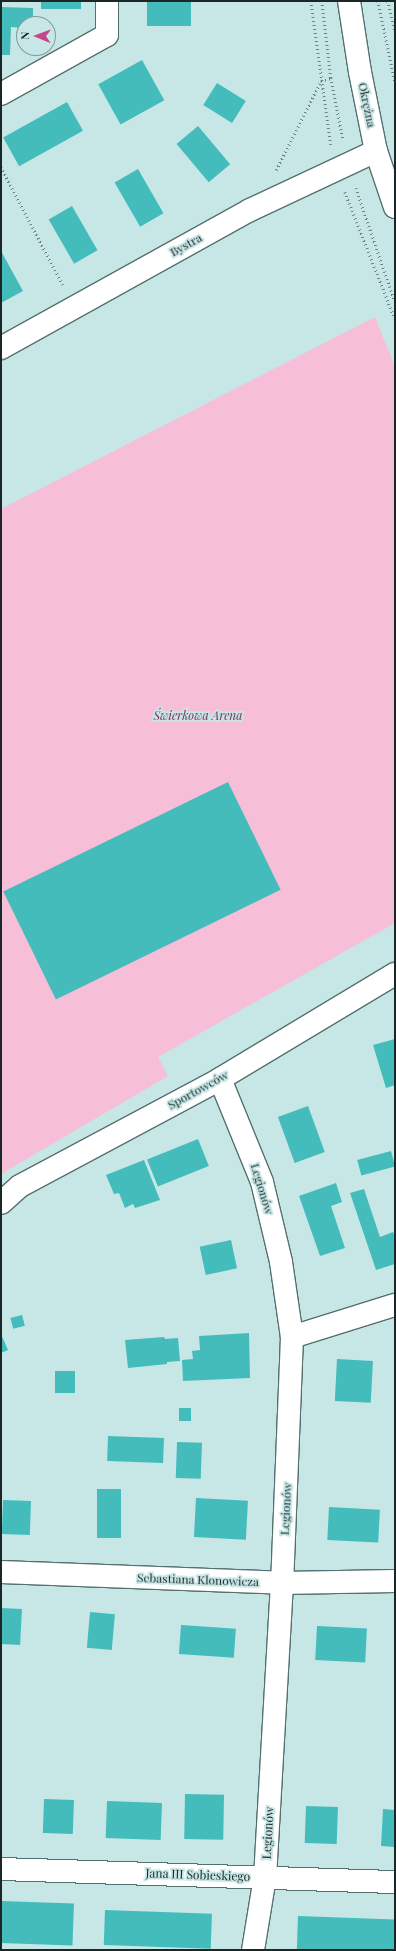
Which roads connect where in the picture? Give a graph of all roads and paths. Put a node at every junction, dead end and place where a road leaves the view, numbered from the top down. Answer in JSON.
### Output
{"nodes":[{"id":1,"x":107,"y":1,"type":"edge"},
{"id":2,"x":312,"y":1,"type":"edge"},
{"id":3,"x":322,"y":1,"type":"edge"},
{"id":4,"x":349,"y":1,"type":"edge"},
{"id":5,"x":378,"y":1,"type":"edge"},
{"id":6,"x":388,"y":1,"type":"edge"},
{"id":7,"x":395,"y":32,"type":"edge"},
{"id":8,"x":393,"y":64,"type":"edge"},
{"id":9,"x":331,"y":78,"type":"junction"},
{"id":10,"x":322,"y":81,"type":"junction"},
{"id":11,"x":395,"y":82,"type":"edge"},
{"id":12,"x":1,"y":94,"type":"edge"},
{"id":13,"x":343,"y":136,"type":"dead end"},
{"id":14,"x":331,"y":146,"type":"dead end"},
{"id":15,"x":376,"y":151,"type":"junction"},
{"id":16,"x":1,"y":167,"type":"edge"},
{"id":17,"x":273,"y":175,"type":"dead end"},
{"id":18,"x":343,"y":188,"type":"dead end"},
{"id":19,"x":356,"y":188,"type":"dead end"},
{"id":20,"x":395,"y":207,"type":"edge"},
{"id":21,"x":395,"y":302,"type":"edge"},
{"id":22,"x":75,"y":306,"type":"junction"},
{"id":23,"x":395,"y":319,"type":"edge"},
{"id":24,"x":1,"y":348,"type":"edge"},
{"id":25,"x":395,"y":974,"type":"edge"},
{"id":26,"x":220,"y":1079,"type":"junction"},
{"id":27,"x":4,"y":1195,"type":"edge"},
{"id":28,"x":395,"y":1305,"type":"edge"},
{"id":29,"x":292,"y":1337,"type":"junction"},
{"id":30,"x":1,"y":1572,"type":"edge"},
{"id":31,"x":395,"y":1581,"type":"edge"},
{"id":32,"x":282,"y":1583,"type":"junction"},
{"id":33,"x":1,"y":1869,"type":"edge"},
{"id":34,"x":265,"y":1877,"type":"junction"},
{"id":35,"x":395,"y":1882,"type":"edge"},
{"id":36,"x":253,"y":1950,"type":"edge"}],
"edges":[{"from":1,"to":12,"type":"street"},
{"from":2,"to":10,"type":"path"},
{"from":3,"to":9,"type":"path"},
{"from":4,"to":15,"type":"street","name":"Okrężna"},
{"from":5,"to":8,"type":"path"},
{"from":6,"to":7,"type":"path"},
{"from":8,"to":11,"type":"path"},
{"from":9,"to":10,"type":"path"},
{"from":9,"to":13,"type":"path"},
{"from":10,"to":14,"type":"path"},
{"from":10,"to":17,"type":"path"},
{"from":15,"to":20,"type":"street","name":"Okrężna"},
{"from":15,"to":22,"type":"street","name":"Bystra"},
{"from":16,"to":22,"type":"path"},
{"from":18,"to":23,"type":"path"},
{"from":19,"to":21,"type":"path"},
{"from":22,"to":24,"type":"street","name":"Bystra"},
{"from":25,"to":26,"type":"street","name":"Sportowców"},
{"from":26,"to":27,"type":"street","name":"Sportowców"},
{"from":26,"to":29,"type":"street","name":"Legionów"},
{"from":28,"to":29,"type":"street"},
{"from":29,"to":32,"type":"street","name":"Legionów"},
{"from":30,"to":32,"type":"street","name":"Sebastiana Klonowicza"},
{"from":31,"to":32,"type":"street","name":"Sebastiana Klonowicza"},
{"from":32,"to":34,"type":"street","name":"Legionów"},
{"from":33,"to":34,"type":"street","name":"Jana III Sobieskiego"},
{"from":34,"to":35,"type":"street","name":"Jana III Sobieskiego"},
{"from":34,"to":36,"type":"street","name":"Legionów"}]}
